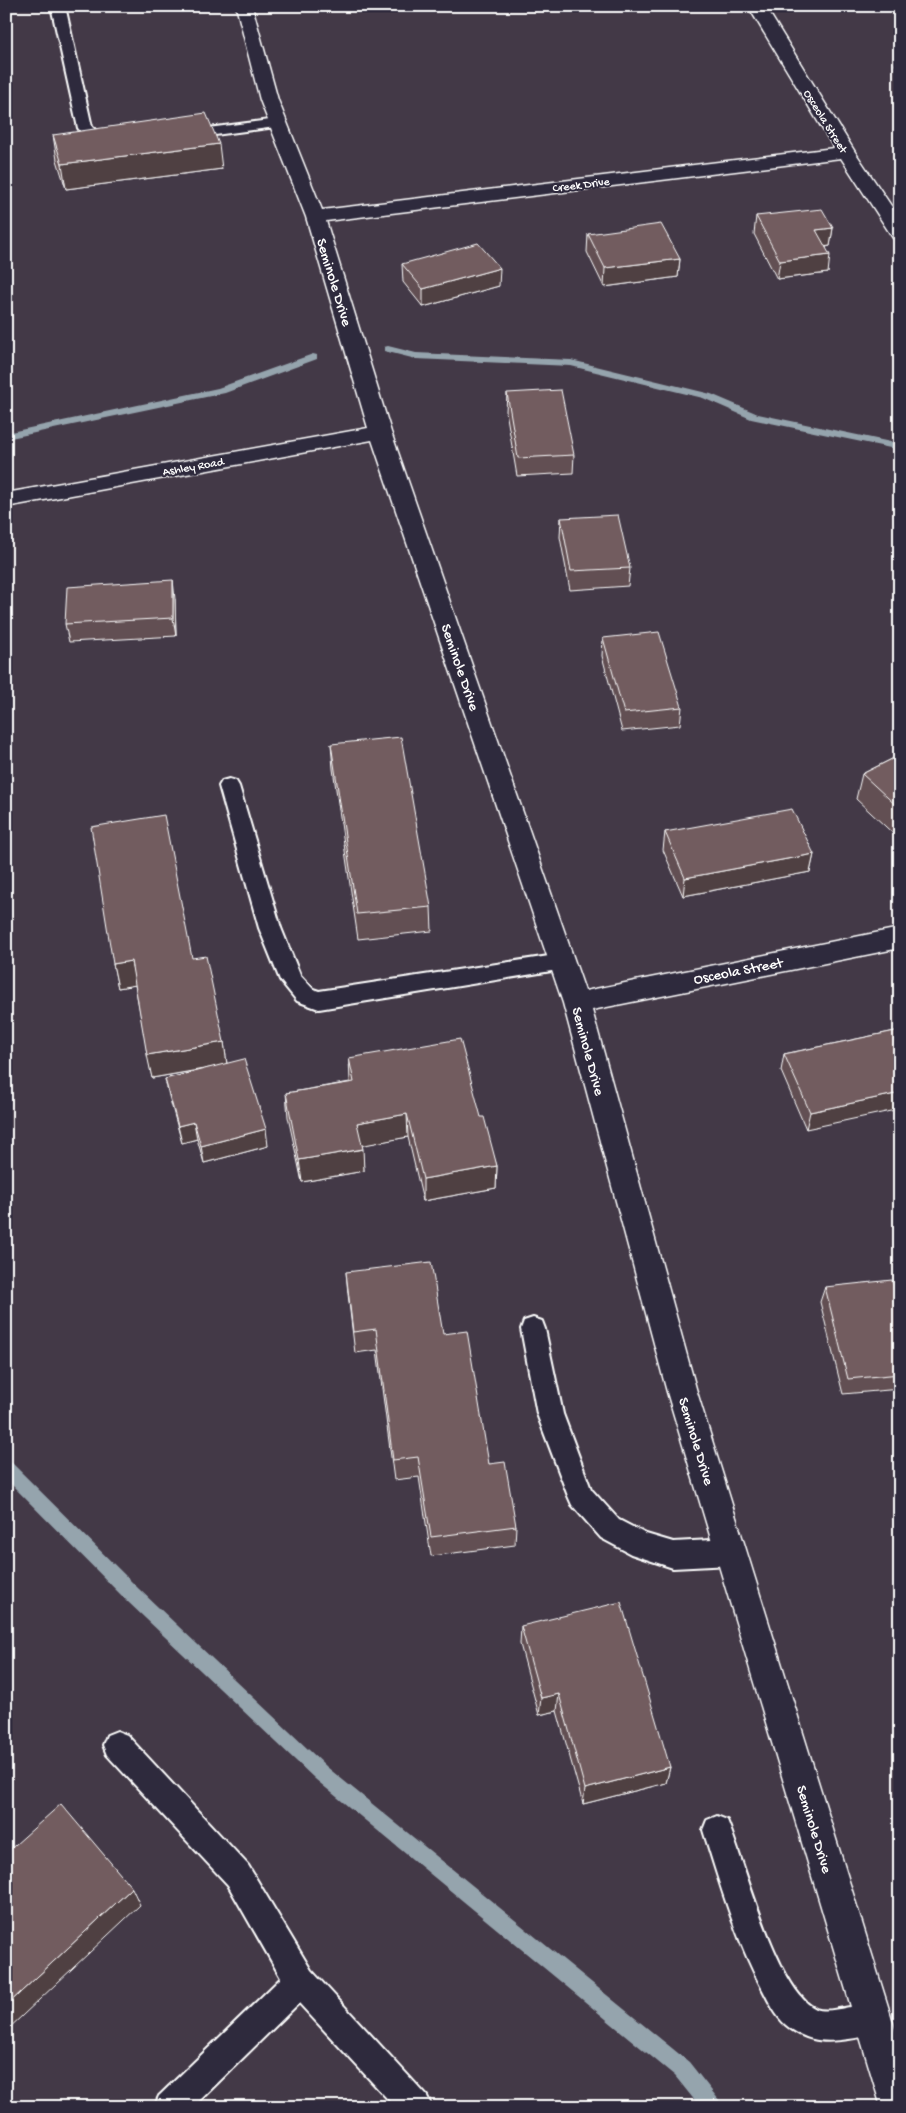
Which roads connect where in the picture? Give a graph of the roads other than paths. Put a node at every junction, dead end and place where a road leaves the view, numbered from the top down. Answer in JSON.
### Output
{"nodes":[{"id":1,"x":58,"y":6,"type":"edge"},
{"id":2,"x":244,"y":6,"type":"edge"},
{"id":3,"x":756,"y":6,"type":"edge"},
{"id":4,"x":278,"y":123,"type":"junction"},
{"id":5,"x":166,"y":137,"type":"edge"},
{"id":6,"x":126,"y":142,"type":"edge"},
{"id":7,"x":846,"y":152,"type":"junction"},
{"id":8,"x":315,"y":216,"type":"junction"},
{"id":9,"x":900,"y":234,"type":"edge"},
{"id":10,"x":380,"y":432,"type":"junction"},
{"id":11,"x":6,"y":500,"type":"edge"},
{"id":12,"x":229,"y":786,"type":"dead end"},
{"id":13,"x":900,"y":938,"type":"edge"},
{"id":14,"x":562,"y":962,"type":"junction"},
{"id":15,"x":576,"y":1002,"type":"junction"},
{"id":16,"x":534,"y":1329,"type":"dead end"},
{"id":17,"x":731,"y":1552,"type":"junction"},
{"id":18,"x":117,"y":1745,"type":"dead end"},
{"id":19,"x":717,"y":1830,"type":"dead end"},
{"id":20,"x":300,"y":1981,"type":"junction"},
{"id":21,"x":873,"y":2020,"type":"junction"},
{"id":22,"x":170,"y":2107,"type":"edge"},
{"id":23,"x":416,"y":2107,"type":"edge"},
{"id":24,"x":900,"y":2107,"type":"edge"}],
"edges":[{"from":1,"to":6,"type":"lane"},
{"from":2,"to":4,"type":"street","name":"Seminole Drive"},
{"from":3,"to":7,"type":"street","name":"Osceola Street"},
{"from":4,"to":5,"type":"lane"},
{"from":4,"to":8,"type":"street","name":"Seminole Drive"},
{"from":7,"to":8,"type":"street","name":"Creek Drive"},
{"from":7,"to":9,"type":"street","name":"Osceola Street"},
{"from":8,"to":10,"type":"street","name":"Seminole Drive"},
{"from":10,"to":11,"type":"street","name":"Ashley Road"},
{"from":10,"to":14,"type":"street","name":"Seminole Drive"},
{"from":12,"to":14,"type":"lane"},
{"from":13,"to":15,"type":"street","name":"Osceola Street"},
{"from":14,"to":15,"type":"street","name":"Seminole Drive"},
{"from":15,"to":17,"type":"street","name":"Seminole Drive"},
{"from":16,"to":17,"type":"lane"},
{"from":17,"to":21,"type":"street","name":"Seminole Drive"},
{"from":18,"to":20,"type":"lane"},
{"from":19,"to":21,"type":"lane"},
{"from":20,"to":22,"type":"lane"},
{"from":20,"to":23,"type":"lane"},
{"from":21,"to":24,"type":"street","name":"Seminole Drive"}]}
